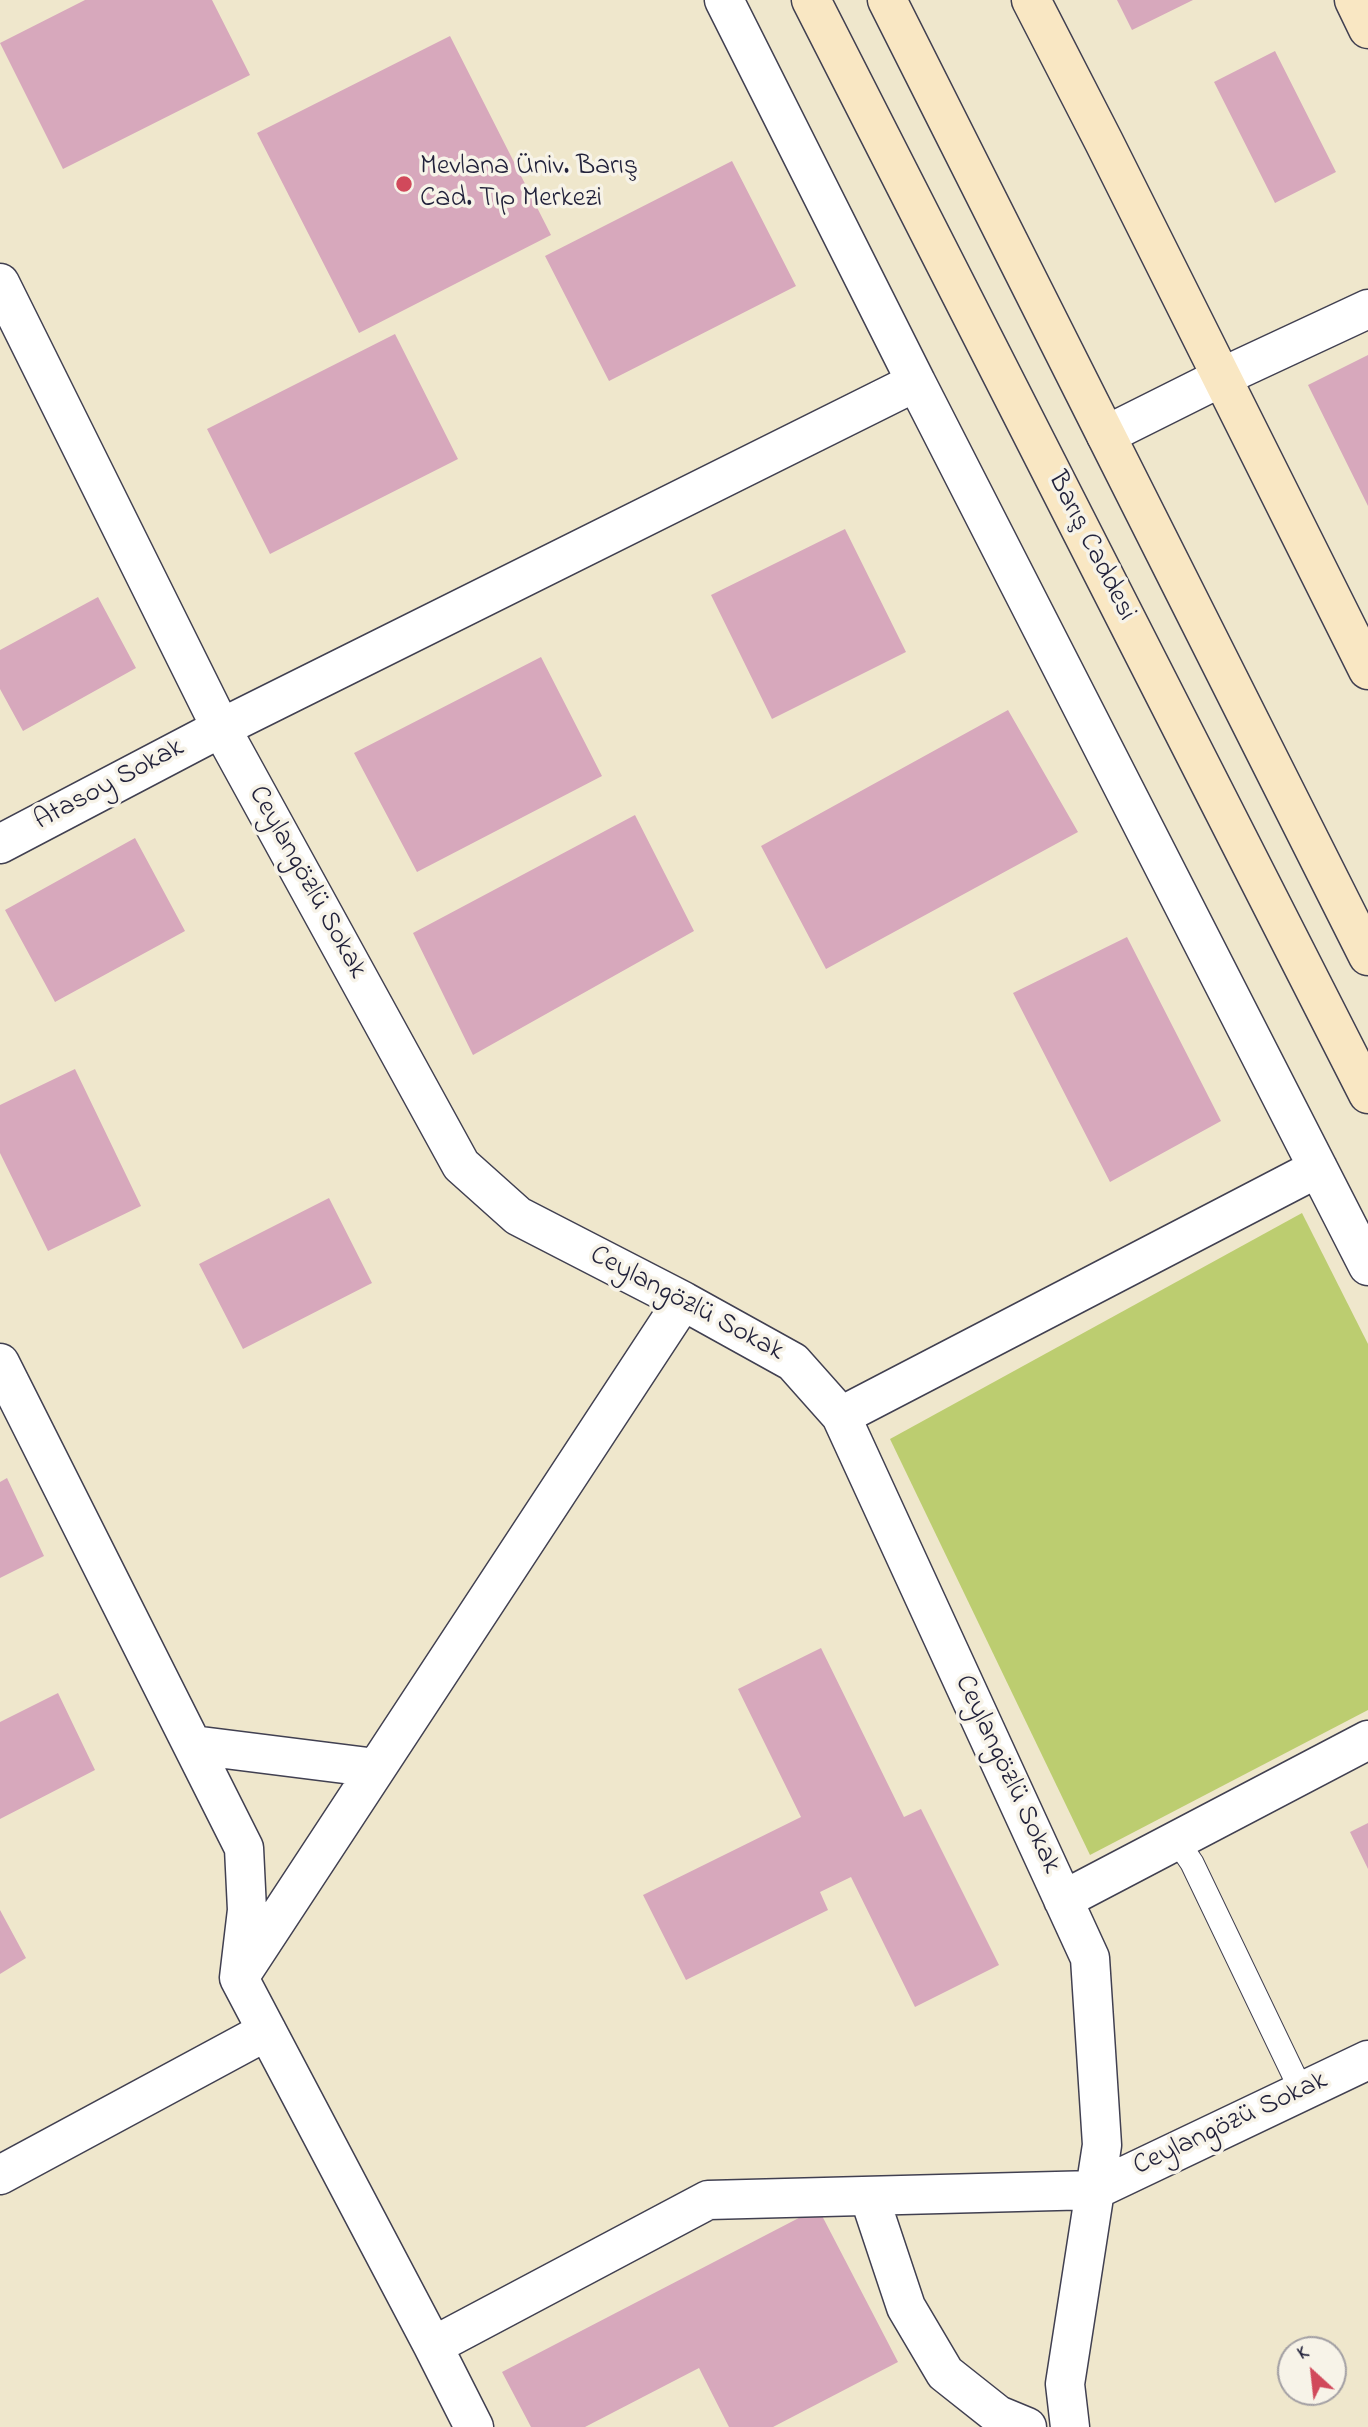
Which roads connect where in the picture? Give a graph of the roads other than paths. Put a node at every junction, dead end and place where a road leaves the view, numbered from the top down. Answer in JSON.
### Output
{"nodes":[{"id":1,"x":724,"y":0,"type":"edge"},
{"id":2,"x":811,"y":0,"type":"edge"},
{"id":3,"x":887,"y":0,"type":"edge"},
{"id":4,"x":1031,"y":0,"type":"edge"},
{"id":5,"x":1354,"y":0,"type":"edge"},
{"id":6,"x":1368,"y":29,"type":"edge"},
{"id":7,"x":4,"y":299,"type":"edge"},
{"id":8,"x":1368,"y":309,"type":"edge"},
{"id":9,"x":1222,"y":377,"type":"junction"},
{"id":10,"x":916,"y":382,"type":"junction"},
{"id":11,"x":1106,"y":435,"type":"junction"},
{"id":12,"x":1368,"y":670,"type":"edge"},
{"id":13,"x":221,"y":728,"type":"junction"},
{"id":14,"x":0,"y":844,"type":"edge"},
{"id":15,"x":1368,"y":956,"type":"edge"},
{"id":16,"x":1368,"y":1094,"type":"edge"},
{"id":17,"x":1318,"y":1168,"type":"junction"},
{"id":18,"x":1368,"y":1266,"type":"edge"},
{"id":19,"x":683,"y":1301,"type":"junction"},
{"id":20,"x":0,"y":1363,"type":"edge"},
{"id":21,"x":841,"y":1416,"type":"junction"},
{"id":22,"x":1368,"y":1740,"type":"edge"},
{"id":23,"x":192,"y":1745,"type":"junction"},
{"id":24,"x":376,"y":1768,"type":"junction"},
{"id":25,"x":1177,"y":1841,"type":"junction"},
{"id":26,"x":1063,"y":1900,"type":"junction"},
{"id":27,"x":239,"y":1978,"type":"junction"},
{"id":28,"x":267,"y":2031,"type":"junction"},
{"id":29,"x":1368,"y":2060,"type":"edge"},
{"id":30,"x":1302,"y":2092,"type":"junction"},
{"id":31,"x":0,"y":2175,"type":"edge"},
{"id":32,"x":1095,"y":2190,"type":"junction"},
{"id":33,"x":869,"y":2196,"type":"junction"},
{"id":34,"x":433,"y":2346,"type":"junction"},
{"id":35,"x":474,"y":2427,"type":"edge"},
{"id":36,"x":1027,"y":2427,"type":"edge"},
{"id":37,"x":1070,"y":2427,"type":"edge"}],
"edges":[{"from":1,"to":10,"type":"street"},
{"from":2,"to":16,"type":"main road","name":"Barış Caddesi"},
{"from":3,"to":11,"type":"main road"},
{"from":4,"to":9,"type":"main road"},
{"from":5,"to":6,"type":"main road"},
{"from":7,"to":13,"type":"street","name":"Ceylangözlü Sokak"},
{"from":8,"to":9,"type":"street"},
{"from":9,"to":11,"type":"street"},
{"from":9,"to":12,"type":"main road"},
{"from":10,"to":13,"type":"street","name":"Atasoy Sokak"},
{"from":10,"to":17,"type":"street"},
{"from":11,"to":15,"type":"main road"},
{"from":13,"to":14,"type":"street","name":"Atasoy Sokak"},
{"from":13,"to":19,"type":"street","name":"Ceylangözlü Sokak"},
{"from":17,"to":18,"type":"street"},
{"from":17,"to":21,"type":"street"},
{"from":19,"to":21,"type":"street","name":"Ceylangözlü Sokak"},
{"from":19,"to":24,"type":"street"},
{"from":20,"to":23,"type":"street"},
{"from":21,"to":26,"type":"street","name":"Ceylangözlü Sokak"},
{"from":22,"to":25,"type":"street"},
{"from":23,"to":24,"type":"street"},
{"from":23,"to":27,"type":"street"},
{"from":24,"to":27,"type":"street"},
{"from":25,"to":26,"type":"street"},
{"from":25,"to":30,"type":"lane"},
{"from":26,"to":32,"type":"street","name":"Ceylangözlü Sokak"},
{"from":27,"to":28,"type":"street"},
{"from":28,"to":31,"type":"street"},
{"from":28,"to":34,"type":"street"},
{"from":29,"to":30,"type":"street","name":"Ceylangözü Sokak"},
{"from":30,"to":32,"type":"street","name":"Ceylangözü Sokak"},
{"from":32,"to":33,"type":"street"},
{"from":32,"to":37,"type":"street","name":"Ceylangözlü Sokak"},
{"from":33,"to":34,"type":"street"},
{"from":33,"to":36,"type":"street"},
{"from":34,"to":35,"type":"street"}]}
